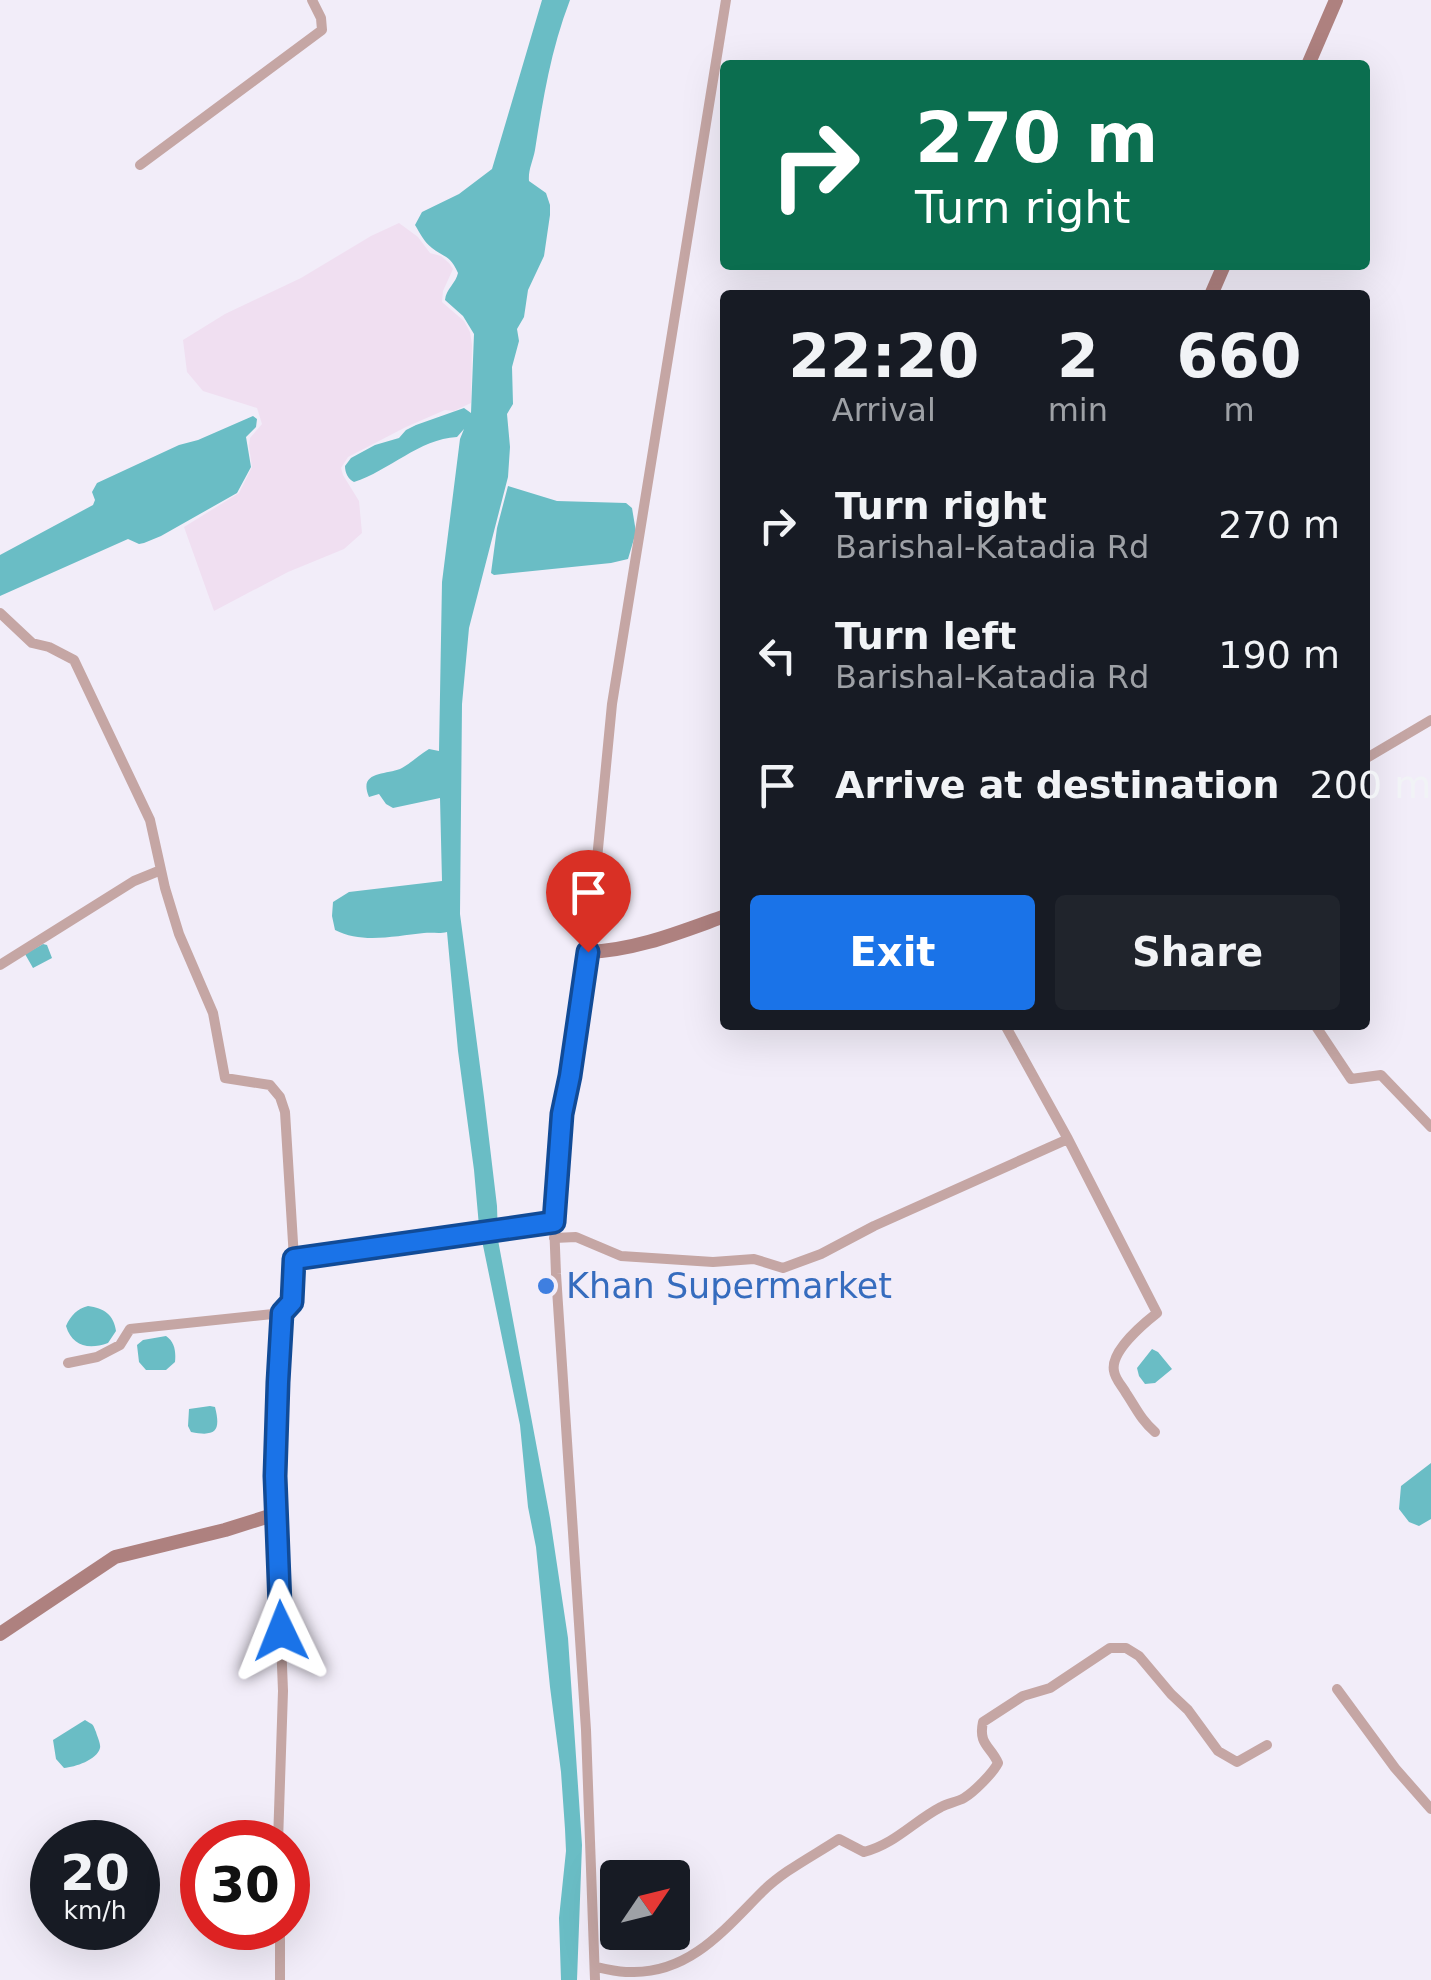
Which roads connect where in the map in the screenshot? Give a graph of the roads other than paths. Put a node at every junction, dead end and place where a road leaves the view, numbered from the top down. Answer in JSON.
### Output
{"nodes":[{"id":1,"x":312,"y":0,"type":"edge"},
{"id":2,"x":726,"y":0,"type":"edge"},
{"id":3,"x":1336,"y":0,"type":"edge"},
{"id":4,"x":1310,"y":60,"type":"edge"},
{"id":5,"x":140,"y":165,"type":"dead end"},
{"id":6,"x":0,"y":613,"type":"edge"},
{"id":7,"x":1431,"y":720,"type":"edge"},
{"id":8,"x":1370,"y":756,"type":"edge"},
{"id":9,"x":161,"y":870,"type":"junction"},
{"id":10,"x":720,"y":918,"type":"edge"},
{"id":11,"x":588,"y":952,"type":"junction"},
{"id":12,"x":0,"y":965,"type":"edge"},
{"id":13,"x":1008,"y":1030,"type":"edge"},
{"id":14,"x":1318,"y":1030,"type":"edge"},
{"id":15,"x":1431,"y":1128,"type":"edge"},
{"id":16,"x":1068,"y":1139,"type":"junction"},
{"id":17,"x":554,"y":1222,"type":"junction"},
{"id":18,"x":554,"y":1238,"type":"junction"},
{"id":19,"x":294,"y":1259,"type":"junction"},
{"id":20,"x":282,"y":1313,"type":"junction"},
{"id":21,"x":68,"y":1363,"type":"dead end"},
{"id":22,"x":1155,"y":1432,"type":"dead end"},
{"id":23,"x":276,"y":1514,"type":"junction"},
{"id":24,"x":0,"y":1634,"type":"edge"},
{"id":25,"x":1337,"y":1689,"type":"dead end"},
{"id":26,"x":1267,"y":1744,"type":"dead end"},
{"id":27,"x":1431,"y":1809,"type":"edge"},
{"id":28,"x":279,"y":1820,"type":"edge"},
{"id":29,"x":280,"y":1950,"type":"edge"},
{"id":30,"x":595,"y":1967,"type":"junction"},
{"id":31,"x":651,"y":1972,"type":"junction"},
{"id":32,"x":280,"y":1980,"type":"edge"},
{"id":33,"x":595,"y":1980,"type":"edge"},
{"id":34,"x":669,"y":1980,"type":"edge"}],
"edges":[{"from":1,"to":5,"type":"street"},
{"from":2,"to":11,"type":"street"},
{"from":3,"to":4,"type":"main road"},
{"from":6,"to":9,"type":"street"},
{"from":7,"to":8,"type":"street"},
{"from":9,"to":12,"type":"street"},
{"from":9,"to":19,"type":"street"},
{"from":10,"to":11,"type":"main road"},
{"from":11,"to":17,"type":"main road"},
{"from":13,"to":16,"type":"street"},
{"from":14,"to":15,"type":"street"},
{"from":16,"to":18,"type":"street"},
{"from":16,"to":22,"type":"street"},
{"from":17,"to":18,"type":"street"},
{"from":17,"to":19,"type":"main road"},
{"from":18,"to":30,"type":"street"},
{"from":19,"to":20,"type":"main road"},
{"from":20,"to":21,"type":"street"},
{"from":20,"to":23,"type":"main road"},
{"from":23,"to":24,"type":"main road"},
{"from":23,"to":28,"type":"street"},
{"from":25,"to":27,"type":"street"},
{"from":26,"to":31,"type":"street"},
{"from":29,"to":32,"type":"street"},
{"from":30,"to":31,"type":"street"},
{"from":30,"to":33,"type":"street"},
{"from":31,"to":34,"type":"street"}]}
